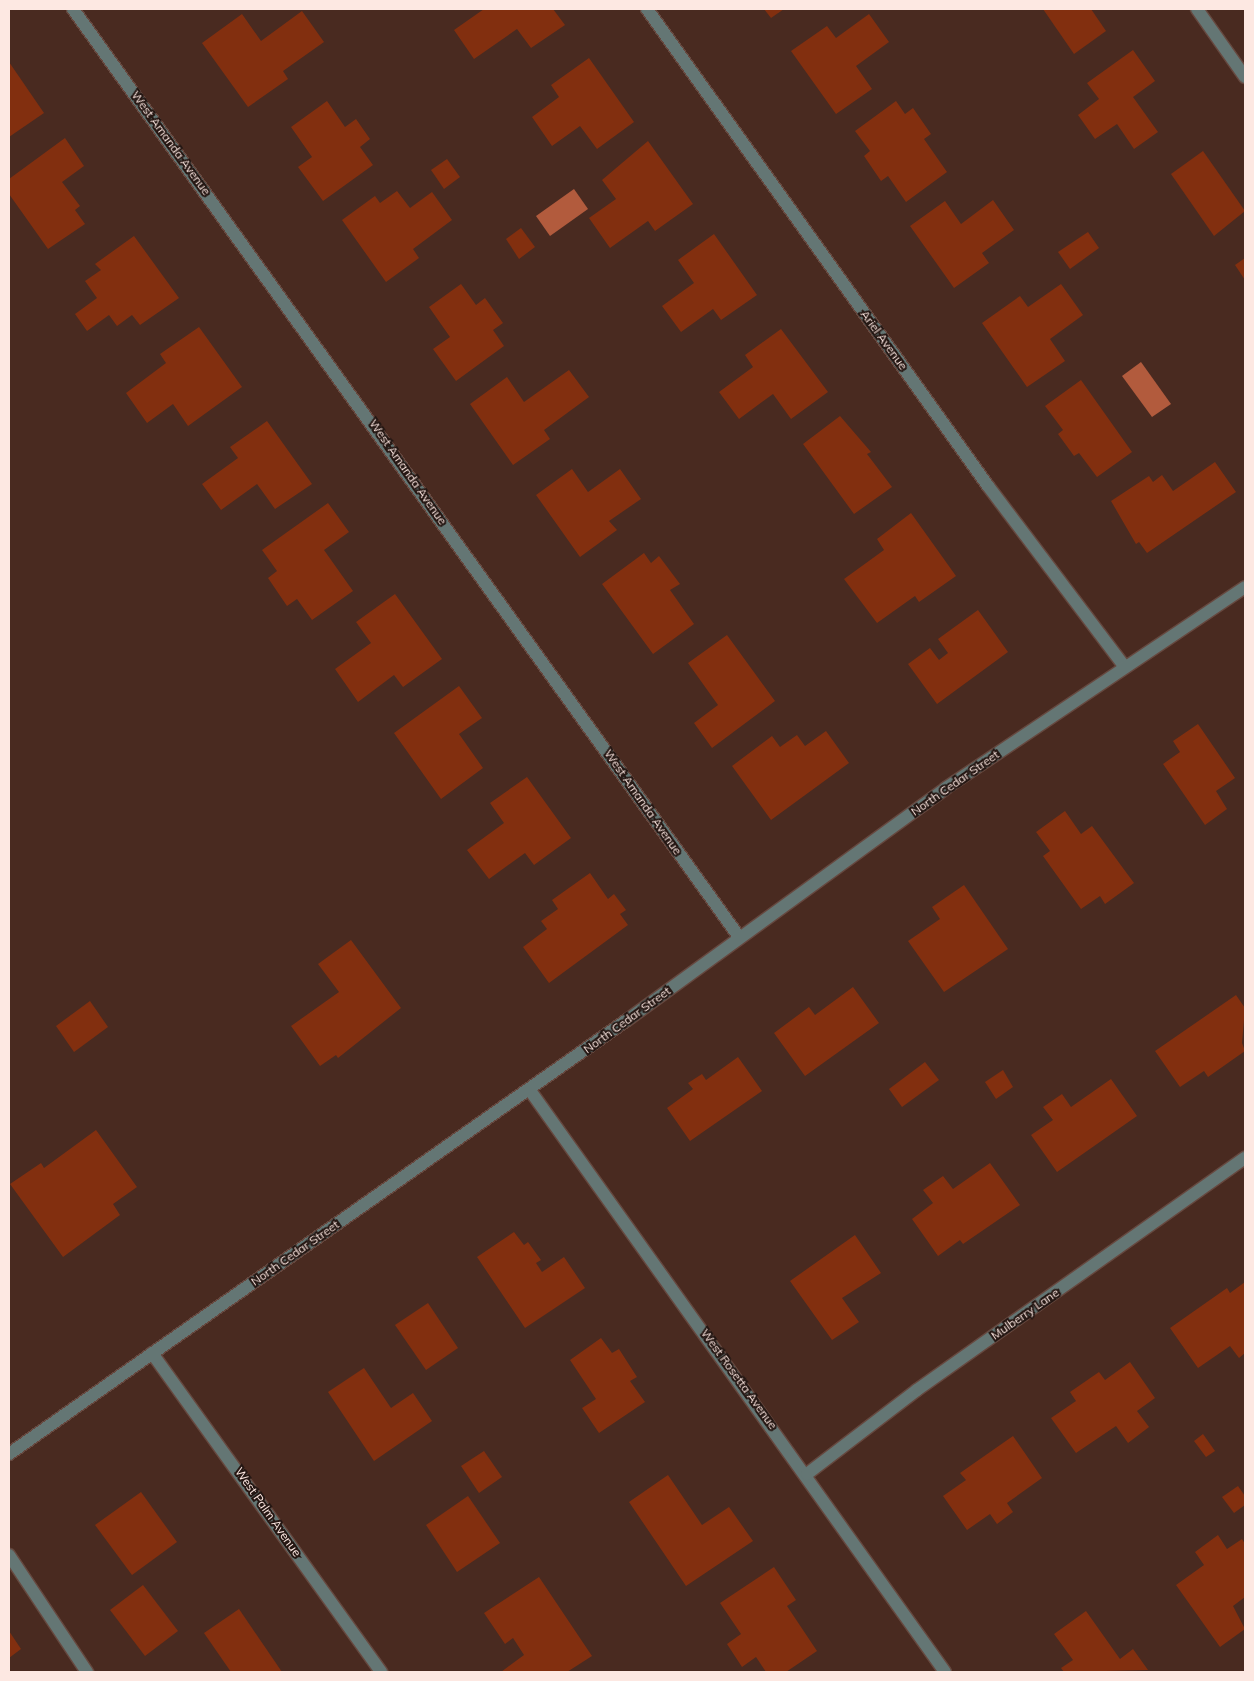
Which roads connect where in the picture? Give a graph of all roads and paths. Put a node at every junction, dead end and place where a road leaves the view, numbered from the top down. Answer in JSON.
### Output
{"nodes":[{"id":1,"x":73,"y":9,"type":"edge"},
{"id":2,"x":647,"y":9,"type":"edge"},
{"id":3,"x":1197,"y":9,"type":"edge"},
{"id":4,"x":1245,"y":78,"type":"edge"},
{"id":5,"x":1245,"y":586,"type":"edge"},
{"id":6,"x":1125,"y":667,"type":"junction"},
{"id":7,"x":739,"y":937,"type":"junction"},
{"id":8,"x":529,"y":1089,"type":"junction"},
{"id":9,"x":1245,"y":1158,"type":"edge"},
{"id":10,"x":152,"y":1353,"type":"junction"},
{"id":11,"x":9,"y":1454,"type":"edge"},
{"id":12,"x":807,"y":1474,"type":"junction"},
{"id":13,"x":9,"y":1555,"type":"edge"},
{"id":14,"x":87,"y":1672,"type":"edge"},
{"id":15,"x":381,"y":1672,"type":"edge"},
{"id":16,"x":945,"y":1672,"type":"edge"}],
"edges":[{"from":1,"to":7,"type":"street","name":"West Amanda Avenue"},
{"from":2,"to":6,"type":"street","name":"Ariel Avenue"},
{"from":3,"to":4,"type":"street"},
{"from":5,"to":6,"type":"street","name":"North Cedar Street"},
{"from":6,"to":7,"type":"street","name":"North Cedar Street"},
{"from":7,"to":8,"type":"street","name":"North Cedar Street"},
{"from":8,"to":10,"type":"street","name":"North Cedar Street"},
{"from":8,"to":12,"type":"street","name":"West Rosetta Avenue"},
{"from":9,"to":12,"type":"street","name":"Mulberry Lane"},
{"from":10,"to":11,"type":"street","name":"North Cedar Street"},
{"from":10,"to":15,"type":"street","name":"West Palm Avenue"},
{"from":12,"to":16,"type":"street","name":"West Rosetta Avenue"},
{"from":13,"to":14,"type":"street"}]}
